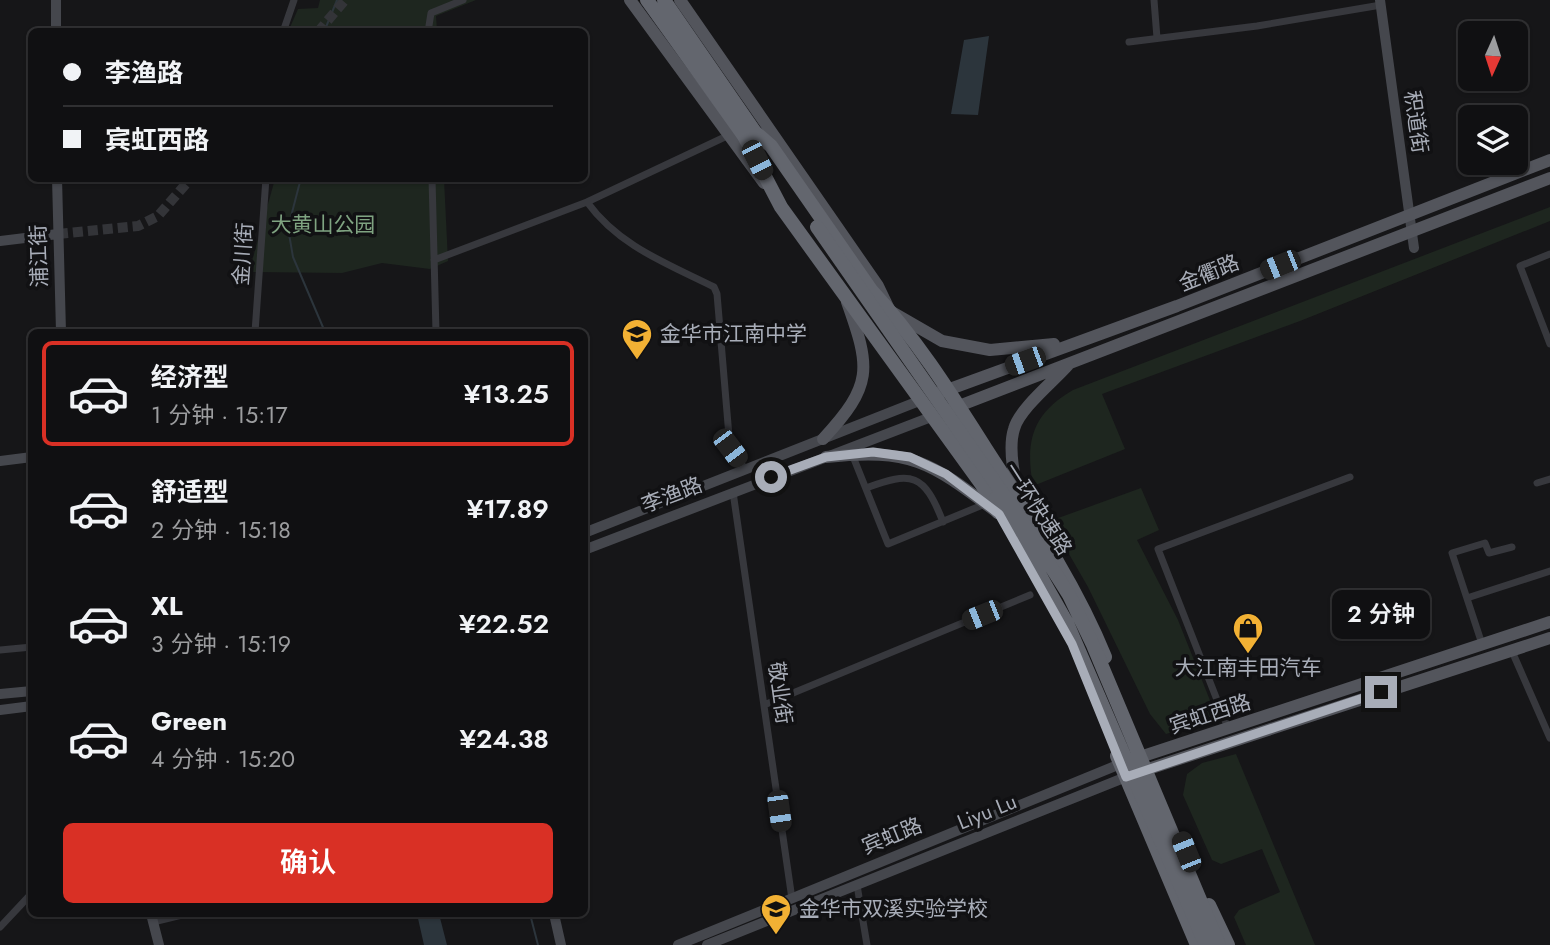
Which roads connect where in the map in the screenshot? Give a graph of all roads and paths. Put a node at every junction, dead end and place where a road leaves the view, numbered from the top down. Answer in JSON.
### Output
{"nodes":[{"id":1,"x":56,"y":0,"type":"edge"},
{"id":2,"x":295,"y":0,"type":"edge"},
{"id":3,"x":463,"y":0,"type":"edge"},
{"id":4,"x":630,"y":0,"type":"edge"},
{"id":5,"x":647,"y":0,"type":"edge"},
{"id":6,"x":664,"y":0,"type":"edge"},
{"id":7,"x":680,"y":0,"type":"edge"},
{"id":8,"x":1154,"y":0,"type":"edge"},
{"id":9,"x":1380,"y":2,"type":"edge"},
{"id":10,"x":56,"y":28,"type":"edge"},
{"id":11,"x":284,"y":28,"type":"edge"},
{"id":12,"x":429,"y":28,"type":"edge"},
{"id":13,"x":1157,"y":38,"type":"junction"},
{"id":14,"x":1129,"y":42,"type":"dead end"},
{"id":15,"x":750,"y":134,"type":"junction"},
{"id":16,"x":727,"y":136,"type":"junction"},
{"id":17,"x":1550,"y":160,"type":"edge"},
{"id":18,"x":1550,"y":178,"type":"edge"},
{"id":19,"x":57,"y":182,"type":"edge"},
{"id":20,"x":266,"y":182,"type":"edge"},
{"id":21,"x":432,"y":182,"type":"edge"},
{"id":22,"x":587,"y":202,"type":"junction"},
{"id":23,"x":781,"y":207,"type":"junction"},
{"id":24,"x":1409,"y":214,"type":"junction"},
{"id":25,"x":813,"y":229,"type":"junction"},
{"id":26,"x":1412,"y":232,"type":"junction"},
{"id":27,"x":58,"y":234,"type":"junction"},
{"id":28,"x":0,"y":241,"type":"edge"},
{"id":29,"x":1414,"y":248,"type":"dead end"},
{"id":30,"x":1550,"y":254,"type":"edge"},
{"id":31,"x":434,"y":260,"type":"junction"},
{"id":32,"x":844,"y":292,"type":"junction"},
{"id":33,"x":890,"y":311,"type":"junction"},
{"id":34,"x":61,"y":329,"type":"edge"},
{"id":35,"x":255,"y":329,"type":"edge"},
{"id":36,"x":436,"y":329,"type":"edge"},
{"id":37,"x":1549,"y":340,"type":"edge"},
{"id":38,"x":1076,"y":342,"type":"junction"},
{"id":39,"x":1071,"y":363,"type":"junction"},
{"id":40,"x":948,"y":390,"type":"junction"},
{"id":41,"x":919,"y":401,"type":"junction"},
{"id":42,"x":958,"y":406,"type":"junction"},
{"id":43,"x":931,"y":417,"type":"junction"},
{"id":44,"x":823,"y":439,"type":"junction"},
{"id":45,"x":851,"y":451,"type":"junction"},
{"id":46,"x":826,"y":457,"type":"joint"},
{"id":47,"x":28,"y":458,"type":"edge"},
{"id":48,"x":0,"y":461,"type":"edge"},
{"id":49,"x":747,"y":470,"type":"junction"},
{"id":50,"x":1350,"y":477,"type":"dead end"},
{"id":51,"x":1550,"y":479,"type":"edge"},
{"id":52,"x":1537,"y":483,"type":"dead end"},
{"id":53,"x":866,"y":488,"type":"junction"},
{"id":54,"x":733,"y":492,"type":"junction"},
{"id":55,"x":986,"y":504,"type":"junction"},
{"id":56,"x":999,"y":514,"type":"junction"},
{"id":57,"x":1028,"y":514,"type":"junction"},
{"id":58,"x":943,"y":522,"type":"junction"},
{"id":59,"x":588,"y":531,"type":"edge"},
{"id":60,"x":1512,"y":547,"type":"dead end"},
{"id":61,"x":588,"y":548,"type":"edge"},
{"id":62,"x":1550,"y":571,"type":"edge"},
{"id":63,"x":1030,"y":595,"type":"dead end"},
{"id":64,"x":1467,"y":598,"type":"junction"},
{"id":65,"x":1550,"y":622,"type":"edge"},
{"id":66,"x":1505,"y":636,"type":"junction"},
{"id":67,"x":1550,"y":638,"type":"edge"},
{"id":68,"x":1482,"y":644,"type":"junction"},
{"id":69,"x":28,"y":647,"type":"edge"},
{"id":70,"x":0,"y":650,"type":"edge"},
{"id":71,"x":1511,"y":650,"type":"junction"},
{"id":72,"x":28,"y":691,"type":"edge"},
{"id":73,"x":0,"y":694,"type":"edge"},
{"id":74,"x":764,"y":705,"type":"junction"},
{"id":75,"x":28,"y":706,"type":"edge"},
{"id":76,"x":0,"y":709,"type":"edge"},
{"id":77,"x":1228,"y":728,"type":"junction"},
{"id":78,"x":1550,"y":738,"type":"edge"},
{"id":79,"x":1149,"y":761,"type":"junction"},
{"id":80,"x":1123,"y":770,"type":"junction"},
{"id":81,"x":857,"y":885,"type":"junction"},
{"id":82,"x":28,"y":897,"type":"edge"},
{"id":83,"x":792,"y":899,"type":"junction"},
{"id":84,"x":555,"y":917,"type":"edge"},
{"id":85,"x":152,"y":918,"type":"edge"},
{"id":86,"x":0,"y":927,"type":"edge"},
{"id":87,"x":159,"y":945,"type":"edge"},
{"id":88,"x":561,"y":945,"type":"edge"},
{"id":89,"x":678,"y":945,"type":"edge"},
{"id":90,"x":707,"y":945,"type":"edge"},
{"id":91,"x":867,"y":945,"type":"edge"},
{"id":92,"x":1197,"y":945,"type":"edge"},
{"id":93,"x":1206,"y":945,"type":"edge"},
{"id":94,"x":1219,"y":945,"type":"edge"},
{"id":95,"x":1228,"y":945,"type":"edge"}],
"edges":[{"from":1,"to":10,"type":"main road"},
{"from":2,"to":11,"type":"street"},
{"from":3,"to":12,"type":"street"},
{"from":4,"to":16,"type":"main road"},
{"from":5,"to":15,"type":"highway"},
{"from":6,"to":15,"type":"highway"},
{"from":7,"to":33,"type":"main road"},
{"from":8,"to":13,"type":"street"},
{"from":9,"to":13,"type":"street"},
{"from":9,"to":24,"type":"main road","name":"积道街"},
{"from":13,"to":14,"type":"street"},
{"from":15,"to":23,"type":"highway"},
{"from":15,"to":25,"type":"highway","name":"一环快速路"},
{"from":15,"to":33,"type":"highway"},
{"from":16,"to":22,"type":"street"},
{"from":16,"to":23,"type":"main road"},
{"from":17,"to":24,"type":"main road","name":"金衢路"},
{"from":18,"to":26,"type":"main road","name":"金衢路"},
{"from":19,"to":27,"type":"main road","name":"浦江街"},
{"from":20,"to":35,"type":"street","name":"金川街"},
{"from":21,"to":31,"type":"street"},
{"from":22,"to":31,"type":"street"},
{"from":22,"to":49,"type":"street"},
{"from":23,"to":32,"type":"highway"},
{"from":24,"to":26,"type":"main road","name":"积道街"},
{"from":24,"to":38,"type":"main road","name":"金衢路"},
{"from":25,"to":93,"type":"highway","name":"一环快速路","bridge":true},
{"from":25,"to":94,"type":"highway","name":"一环快速路","bridge":true},
{"from":26,"to":29,"type":"main road","name":"积道街"},
{"from":26,"to":39,"type":"main road","name":"金衢路"},
{"from":27,"to":28,"type":"main road"},
{"from":27,"to":34,"type":"main road","name":"浦江街"},
{"from":30,"to":37,"type":"street"},
{"from":31,"to":36,"type":"street"},
{"from":32,"to":41,"type":"highway"},
{"from":32,"to":44,"type":"main road"},
{"from":33,"to":38,"type":"main road"},
{"from":33,"to":40,"type":"highway"},
{"from":38,"to":40,"type":"main road","name":"金衢路"},
{"from":39,"to":42,"type":"main road","name":"金衢路"},
{"from":39,"to":57,"type":"main road"},
{"from":40,"to":41,"type":"main road","name":"金衢路"},
{"from":40,"to":42,"type":"highway"},
{"from":41,"to":43,"type":"highway"},
{"from":41,"to":44,"type":"main road","name":"李渔路"},
{"from":42,"to":43,"type":"main road","name":"金衢路"},
{"from":42,"to":57,"type":"highway"},
{"from":43,"to":45,"type":"main road"},
{"from":43,"to":56,"type":"highway"},
{"from":44,"to":49,"type":"main road","name":"李渔路"},
{"from":45,"to":46,"type":"main road"},
{"from":45,"to":53,"type":"street"},
{"from":45,"to":55,"type":"main road"},
{"from":46,"to":54,"type":"main road","name":"李渔路"},
{"from":47,"to":48,"type":"main road"},
{"from":49,"to":59,"type":"main road","name":"李渔路"},
{"from":50,"to":77,"type":"street"},
{"from":51,"to":52,"type":"street"},
{"from":53,"to":58,"type":"street"},
{"from":53,"to":58,"type":"street"},
{"from":54,"to":61,"type":"main road","name":"李渔路"},
{"from":54,"to":74,"type":"street","name":"敬业街"},
{"from":55,"to":56,"type":"main road"},
{"from":55,"to":58,"type":"street"},
{"from":56,"to":80,"type":"highway"},
{"from":57,"to":79,"type":"highway"},
{"from":60,"to":64,"type":"street"},
{"from":62,"to":64,"type":"street"},
{"from":63,"to":74,"type":"street"},
{"from":64,"to":68,"type":"street"},
{"from":65,"to":66,"type":"main road","name":"宾虹西路"},
{"from":66,"to":68,"type":"main road","name":"宾虹西路"},
{"from":66,"to":71,"type":"street"},
{"from":67,"to":71,"type":"main road","name":"宾虹西路"},
{"from":68,"to":77,"type":"main road","name":"宾虹西路"},
{"from":69,"to":70,"type":"street"},
{"from":71,"to":78,"type":"street"},
{"from":71,"to":79,"type":"main road","name":"宾虹西路"},
{"from":72,"to":73,"type":"main road"},
{"from":74,"to":83,"type":"street","name":"敬业街"},
{"from":75,"to":76,"type":"main road"},
{"from":77,"to":79,"type":"main road","name":"宾虹西路"},
{"from":79,"to":80,"type":"main road","name":"宾虹西路"},
{"from":79,"to":95,"type":"highway"},
{"from":80,"to":81,"type":"main road","name":"Liyu Lu"},
{"from":80,"to":83,"type":"main road","name":"宾虹路"},
{"from":80,"to":92,"type":"highway"},
{"from":81,"to":90,"type":"main road","name":"Liyu Lu"},
{"from":81,"to":91,"type":"street"},
{"from":82,"to":86,"type":"street"},
{"from":83,"to":89,"type":"main road","name":"宾虹路"},
{"from":84,"to":88,"type":"main road"},
{"from":85,"to":87,"type":"main road"}]}
